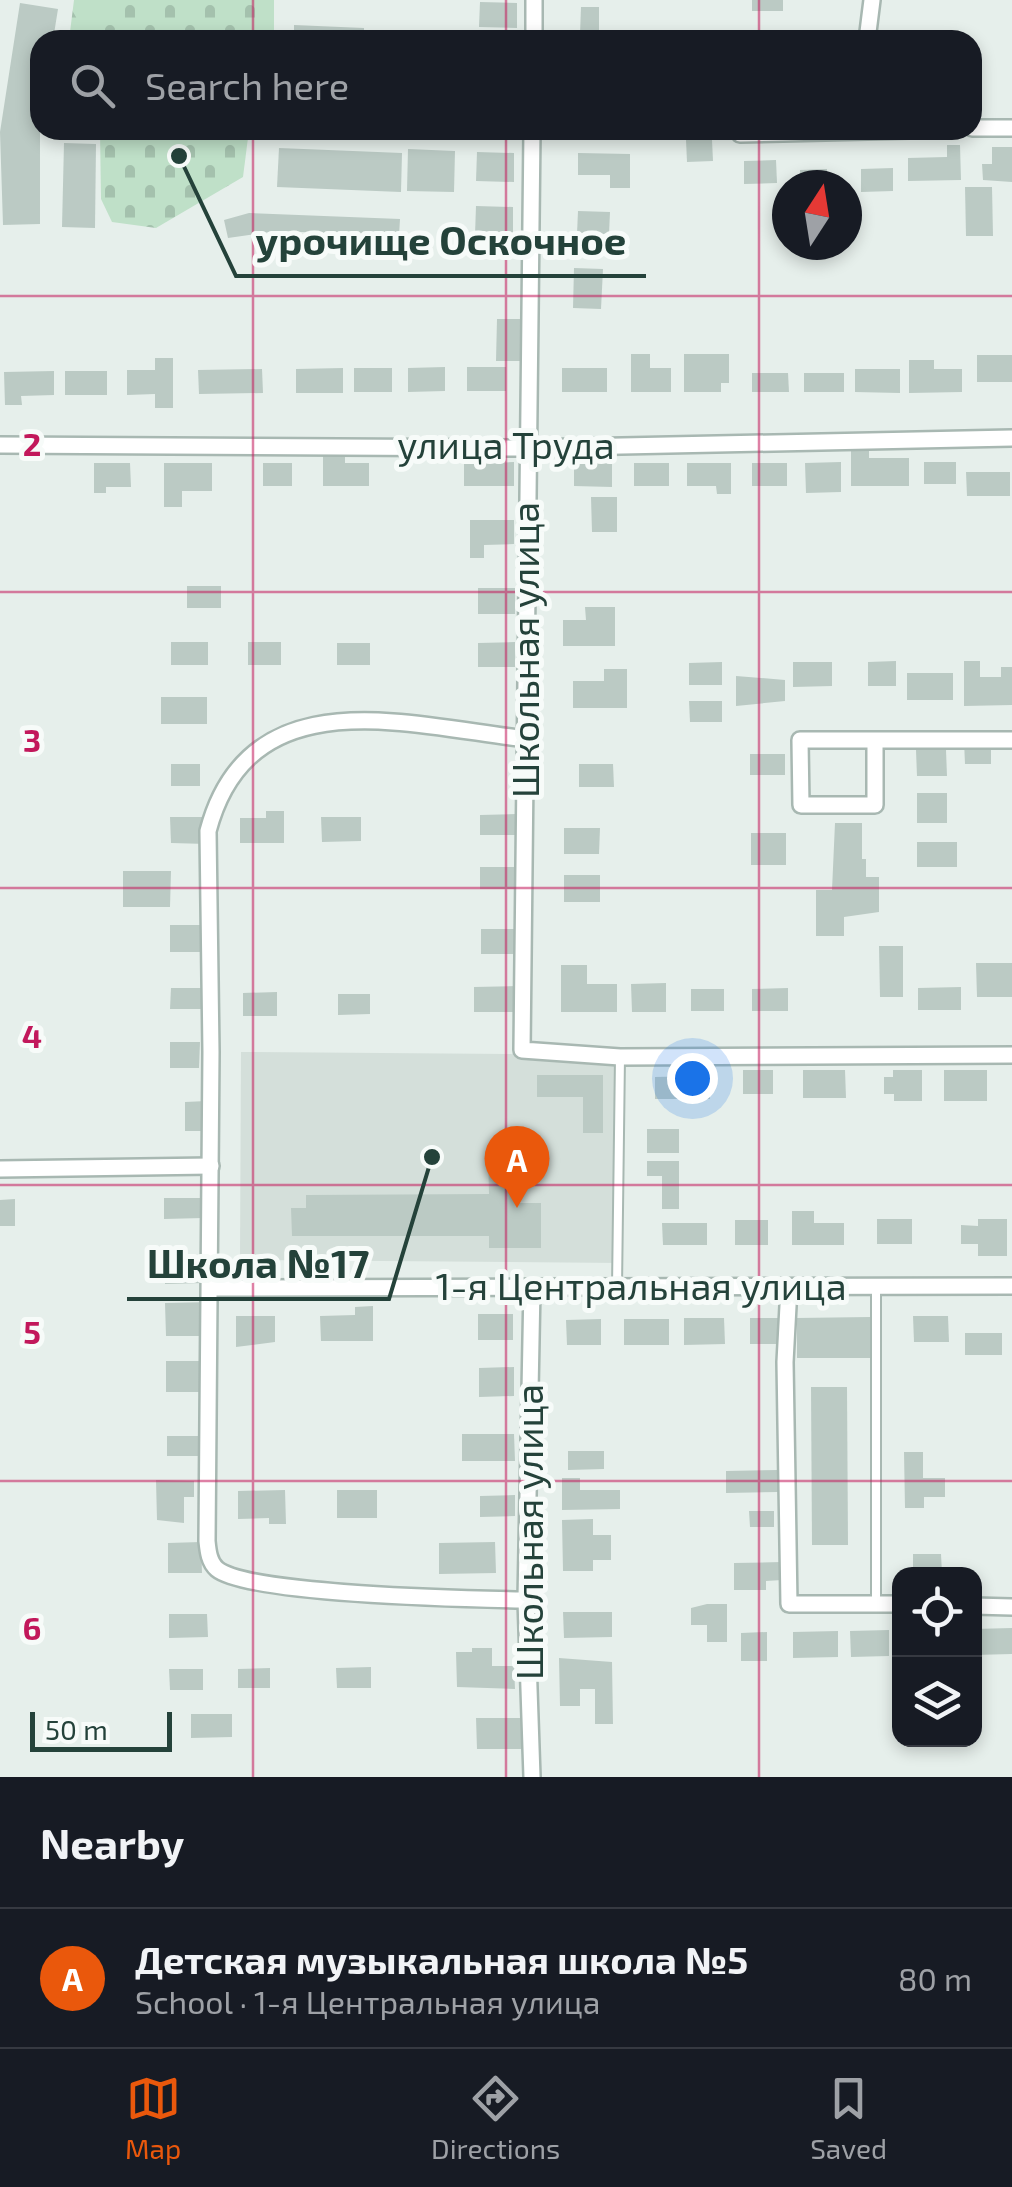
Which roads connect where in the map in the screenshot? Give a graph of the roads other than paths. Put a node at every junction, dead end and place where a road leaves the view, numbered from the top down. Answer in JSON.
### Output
{"nodes":[{"id":1,"x":534,"y":0,"type":"edge"},
{"id":2,"x":872,"y":0,"type":"edge"},
{"id":3,"x":534,"y":30,"type":"edge"},
{"id":4,"x":869,"y":30,"type":"edge"},
{"id":5,"x":982,"y":128,"type":"edge"},
{"id":6,"x":1012,"y":128,"type":"edge"},
{"id":7,"x":532,"y":140,"type":"edge"},
{"id":8,"x":1012,"y":438,"type":"edge"},
{"id":9,"x":0,"y":445,"type":"edge"},
{"id":10,"x":527,"y":448,"type":"junction"},
{"id":11,"x":526,"y":739,"type":"junction"},
{"id":12,"x":875,"y":740,"type":"junction"},
{"id":13,"x":1012,"y":740,"type":"edge"},
{"id":14,"x":1012,"y":1056,"type":"edge"},
{"id":15,"x":620,"y":1058,"type":"junction"},
{"id":16,"x":211,"y":1166,"type":"junction"},
{"id":17,"x":0,"y":1169,"type":"edge"},
{"id":18,"x":876,"y":1286,"type":"junction"},
{"id":19,"x":1012,"y":1286,"type":"edge"},
{"id":20,"x":532,"y":1287,"type":"junction"},
{"id":21,"x":617,"y":1287,"type":"junction"},
{"id":22,"x":789,"y":1287,"type":"junction"},
{"id":23,"x":210,"y":1288,"type":"junction"},
{"id":24,"x":526,"y":1600,"type":"junction"},
{"id":25,"x":876,"y":1603,"type":"junction"},
{"id":26,"x":892,"y":1604,"type":"edge"},
{"id":27,"x":982,"y":1606,"type":"edge"},
{"id":28,"x":1012,"y":1607,"type":"edge"},
{"id":29,"x":532,"y":1777,"type":"edge"}],
"edges":[{"from":1,"to":3,"type":"street"},
{"from":2,"to":4,"type":"street"},
{"from":5,"to":6,"type":"street"},
{"from":7,"to":10,"type":"street","name":"Школьная улица"},
{"from":8,"to":10,"type":"street","name":"улица Труда"},
{"from":9,"to":10,"type":"street","name":"улица Труда"},
{"from":10,"to":11,"type":"street","name":"Школьная улица"},
{"from":11,"to":15,"type":"street","name":"Школьная улица"},
{"from":11,"to":16,"type":"street"},
{"from":12,"to":12,"type":"street"},
{"from":12,"to":13,"type":"street"},
{"from":14,"to":15,"type":"street"},
{"from":15,"to":21,"type":"lane"},
{"from":16,"to":17,"type":"street"},
{"from":16,"to":23,"type":"street"},
{"from":18,"to":19,"type":"street","name":"1-я Центральная улица"},
{"from":18,"to":22,"type":"street","name":"1-я Центральная улица"},
{"from":18,"to":25,"type":"lane"},
{"from":20,"to":21,"type":"street","name":"1-я Центральная улица"},
{"from":20,"to":23,"type":"street","name":"1-я Центральная улица"},
{"from":20,"to":24,"type":"street","name":"Школьная улица"},
{"from":21,"to":22,"type":"street","name":"1-я Центральная улица"},
{"from":22,"to":25,"type":"street"},
{"from":23,"to":24,"type":"street"},
{"from":24,"to":29,"type":"street","name":"Школьная улица"},
{"from":25,"to":26,"type":"street"},
{"from":27,"to":28,"type":"street"}]}
